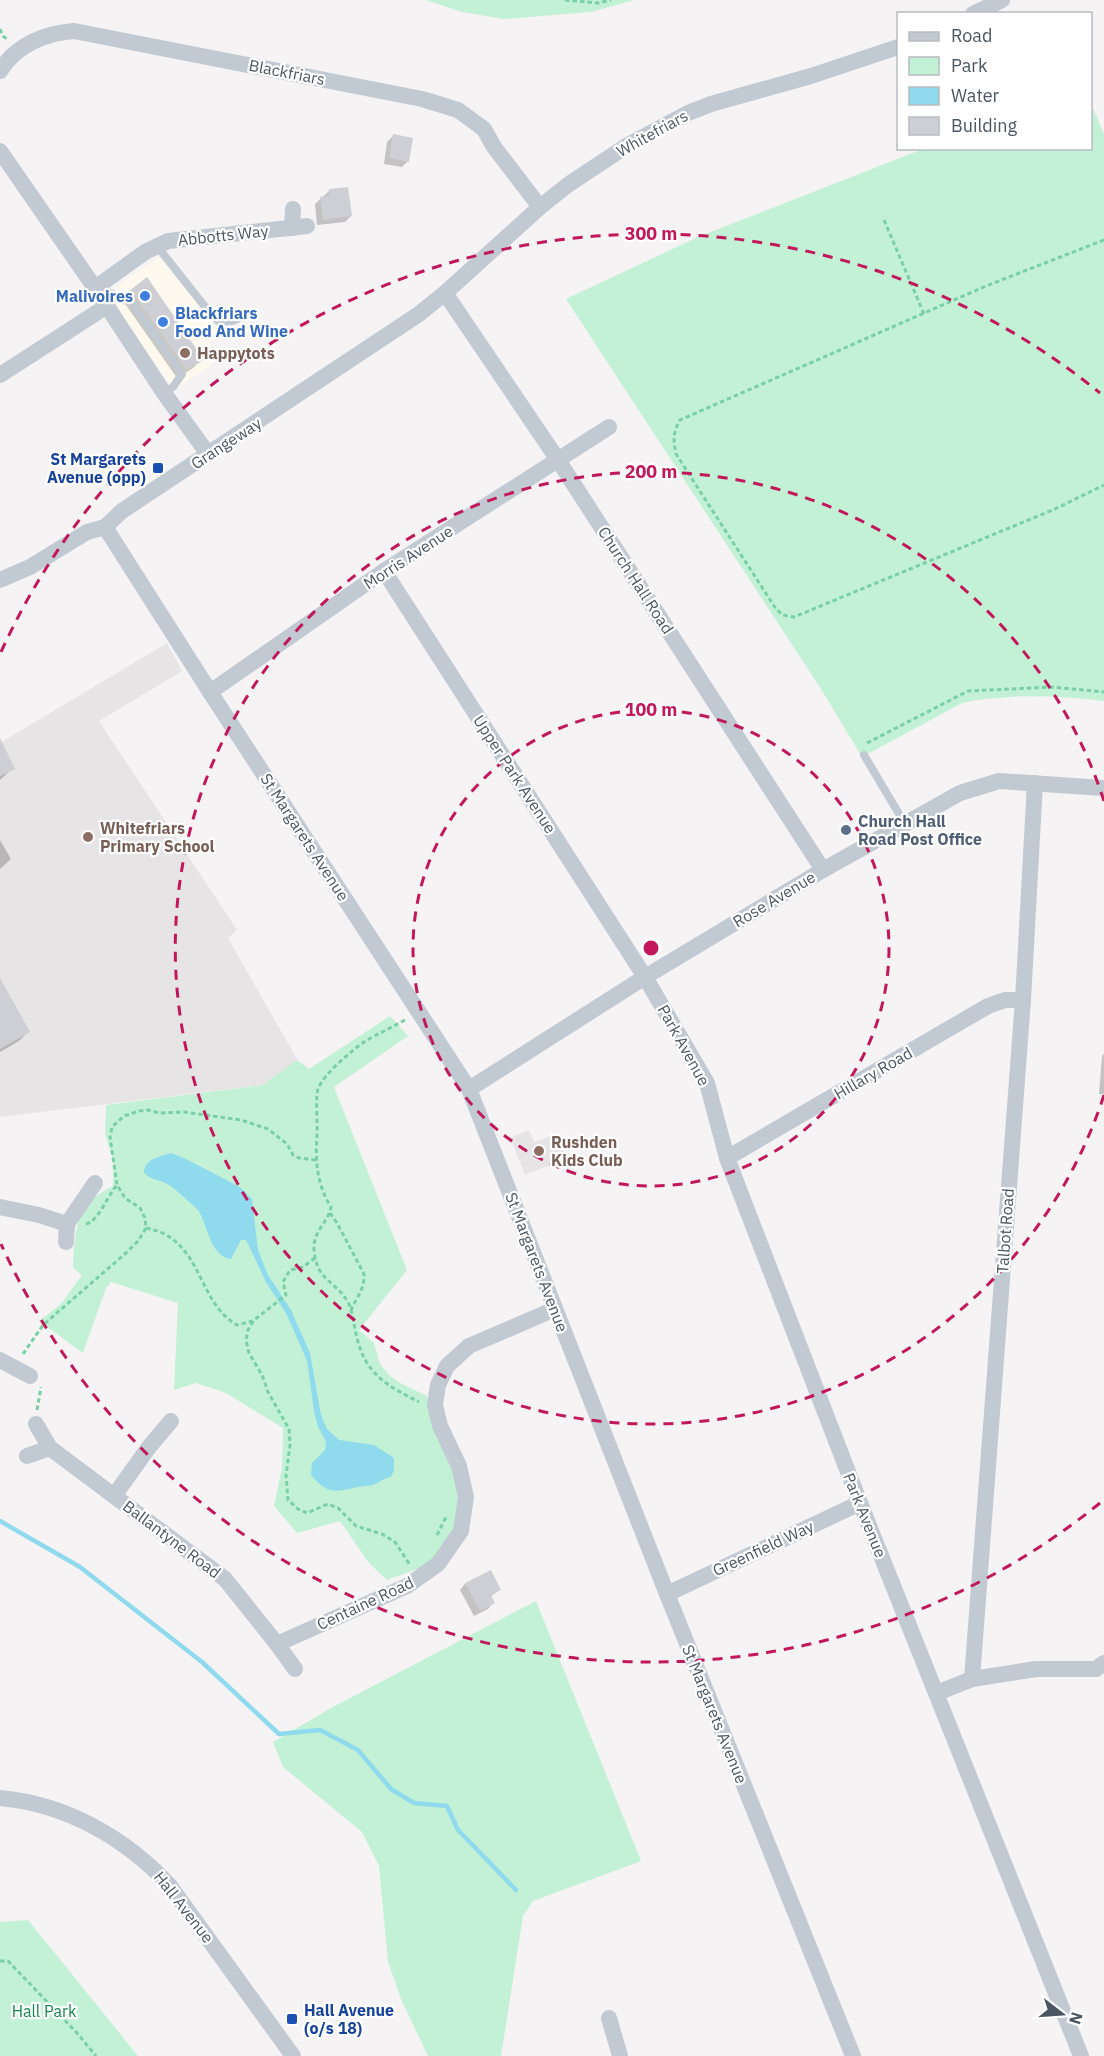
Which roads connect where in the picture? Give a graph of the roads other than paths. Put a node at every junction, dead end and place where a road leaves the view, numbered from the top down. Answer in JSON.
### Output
{"nodes":[{"id":1,"x":1002,"y":0,"type":"edge"},
{"id":2,"x":977,"y":12,"type":"edge"},
{"id":3,"x":897,"y":48,"type":"edge"},
{"id":4,"x":0,"y":69,"type":"edge"},
{"id":5,"x":0,"y":154,"type":"edge"},
{"id":6,"x":540,"y":207,"type":"junction"},
{"id":7,"x":293,"y":209,"type":"dead end"},
{"id":8,"x":156,"y":245,"type":"junction"},
{"id":9,"x":95,"y":288,"type":"junction"},
{"id":10,"x":445,"y":293,"type":"junction"},
{"id":11,"x":107,"y":306,"type":"junction"},
{"id":12,"x":254,"y":312,"type":"dead end"},
{"id":13,"x":0,"y":375,"type":"edge"},
{"id":14,"x":164,"y":393,"type":"junction"},
{"id":15,"x":609,"y":427,"type":"dead end"},
{"id":16,"x":208,"y":454,"type":"junction"},
{"id":17,"x":558,"y":460,"type":"junction"},
{"id":18,"x":105,"y":527,"type":"junction"},
{"id":19,"x":384,"y":571,"type":"junction"},
{"id":20,"x":0,"y":580,"type":"edge"},
{"id":21,"x":210,"y":692,"type":"junction"},
{"id":22,"x":864,"y":755,"type":"road end"},
{"id":23,"x":1035,"y":783,"type":"junction"},
{"id":24,"x":1104,"y":788,"type":"edge"},
{"id":25,"x":905,"y":824,"type":"junction"},
{"id":26,"x":823,"y":870,"type":"junction"},
{"id":27,"x":645,"y":976,"type":"junction"},
{"id":28,"x":1023,"y":1000,"type":"junction"},
{"id":29,"x":469,"y":1089,"type":"junction"},
{"id":30,"x":727,"y":1158,"type":"junction"},
{"id":31,"x":95,"y":1183,"type":"dead end"},
{"id":32,"x":0,"y":1207,"type":"edge"},
{"id":33,"x":67,"y":1224,"type":"junction"},
{"id":34,"x":66,"y":1242,"type":"dead end"},
{"id":35,"x":555,"y":1309,"type":"junction"},
{"id":36,"x":7,"y":1364,"type":"edge"},
{"id":37,"x":30,"y":1377,"type":"road end"},
{"id":38,"x":171,"y":1421,"type":"dead end"},
{"id":39,"x":36,"y":1424,"type":"road end"},
{"id":40,"x":50,"y":1448,"type":"junction"},
{"id":41,"x":27,"y":1456,"type":"dead end"},
{"id":42,"x":114,"y":1496,"type":"junction"},
{"id":43,"x":860,"y":1503,"type":"junction"},
{"id":44,"x":667,"y":1594,"type":"junction"},
{"id":45,"x":277,"y":1644,"type":"junction"},
{"id":46,"x":1101,"y":1668,"type":"edge"},
{"id":47,"x":295,"y":1669,"type":"dead end"},
{"id":48,"x":972,"y":1679,"type":"junction"},
{"id":49,"x":937,"y":1693,"type":"junction"},
{"id":50,"x":0,"y":1798,"type":"edge"},
{"id":51,"x":609,"y":2018,"type":"dead end"},
{"id":52,"x":294,"y":2056,"type":"edge"},
{"id":53,"x":620,"y":2056,"type":"edge"},
{"id":54,"x":853,"y":2056,"type":"edge"},
{"id":55,"x":1081,"y":2056,"type":"edge"}],
"edges":[{"from":1,"to":2,"type":"street"},
{"from":3,"to":6,"type":"street","name":"Whitefriars"},
{"from":4,"to":6,"type":"street","name":"Blackfriars"},
{"from":5,"to":9,"type":"street"},
{"from":6,"to":10,"type":"street","name":"Whitefriars"},
{"from":7,"to":8,"type":"street","name":"Abbotts Way"},
{"from":8,"to":9,"type":"street","name":"Abbotts Way"},
{"from":8,"to":12,"type":"lane"},
{"from":9,"to":11,"type":"street"},
{"from":9,"to":14,"type":"lane"},
{"from":10,"to":16,"type":"street","name":"Grangeway"},
{"from":10,"to":17,"type":"street","name":"Church Hall Road"},
{"from":11,"to":13,"type":"street"},
{"from":11,"to":14,"type":"street"},
{"from":14,"to":16,"type":"street"},
{"from":15,"to":17,"type":"street","name":"Morris Avenue"},
{"from":16,"to":18,"type":"street","name":"Grangeway"},
{"from":17,"to":19,"type":"street","name":"Morris Avenue"},
{"from":17,"to":26,"type":"street","name":"Church Hall Road"},
{"from":18,"to":20,"type":"street","name":"Grangeway"},
{"from":18,"to":21,"type":"street","name":"St Margarets Avenue"},
{"from":19,"to":21,"type":"street","name":"Morris Avenue"},
{"from":19,"to":27,"type":"street","name":"Upper Park Avenue"},
{"from":21,"to":29,"type":"street","name":"St Margarets Avenue"},
{"from":22,"to":25,"type":"lane"},
{"from":23,"to":24,"type":"street","name":"Rose Avenue"},
{"from":23,"to":25,"type":"street","name":"Rose Avenue"},
{"from":23,"to":28,"type":"street","name":"Talbot Road"},
{"from":25,"to":26,"type":"street","name":"Rose Avenue"},
{"from":26,"to":27,"type":"street","name":"Rose Avenue"},
{"from":27,"to":29,"type":"street","name":"Rose Avenue"},
{"from":27,"to":30,"type":"street","name":"Park Avenue"},
{"from":28,"to":30,"type":"street","name":"Hillary Road"},
{"from":28,"to":48,"type":"street","name":"Talbot Road"},
{"from":29,"to":35,"type":"street","name":"St Margarets Avenue"},
{"from":30,"to":43,"type":"street","name":"Park Avenue"},
{"from":31,"to":33,"type":"street"},
{"from":32,"to":33,"type":"street"},
{"from":33,"to":34,"type":"street"},
{"from":35,"to":44,"type":"street","name":"St Margarets Avenue"},
{"from":35,"to":45,"type":"street","name":"Centaine Road"},
{"from":36,"to":37,"type":"street"},
{"from":38,"to":42,"type":"street"},
{"from":39,"to":40,"type":"street","name":"Ballantyne Road"},
{"from":40,"to":41,"type":"street"},
{"from":40,"to":42,"type":"street","name":"Ballantyne Road"},
{"from":42,"to":45,"type":"street","name":"Ballantyne Road"},
{"from":43,"to":44,"type":"street","name":"Greenfield Way"},
{"from":43,"to":49,"type":"street","name":"Park Avenue"},
{"from":44,"to":54,"type":"street","name":"St Margarets Avenue"},
{"from":45,"to":47,"type":"street","name":"Ballantyne Road"},
{"from":46,"to":48,"type":"street"},
{"from":48,"to":49,"type":"street"},
{"from":49,"to":55,"type":"street","name":"Park Avenue"},
{"from":50,"to":52,"type":"street","name":"Hall Avenue"},
{"from":51,"to":53,"type":"street"}]}
